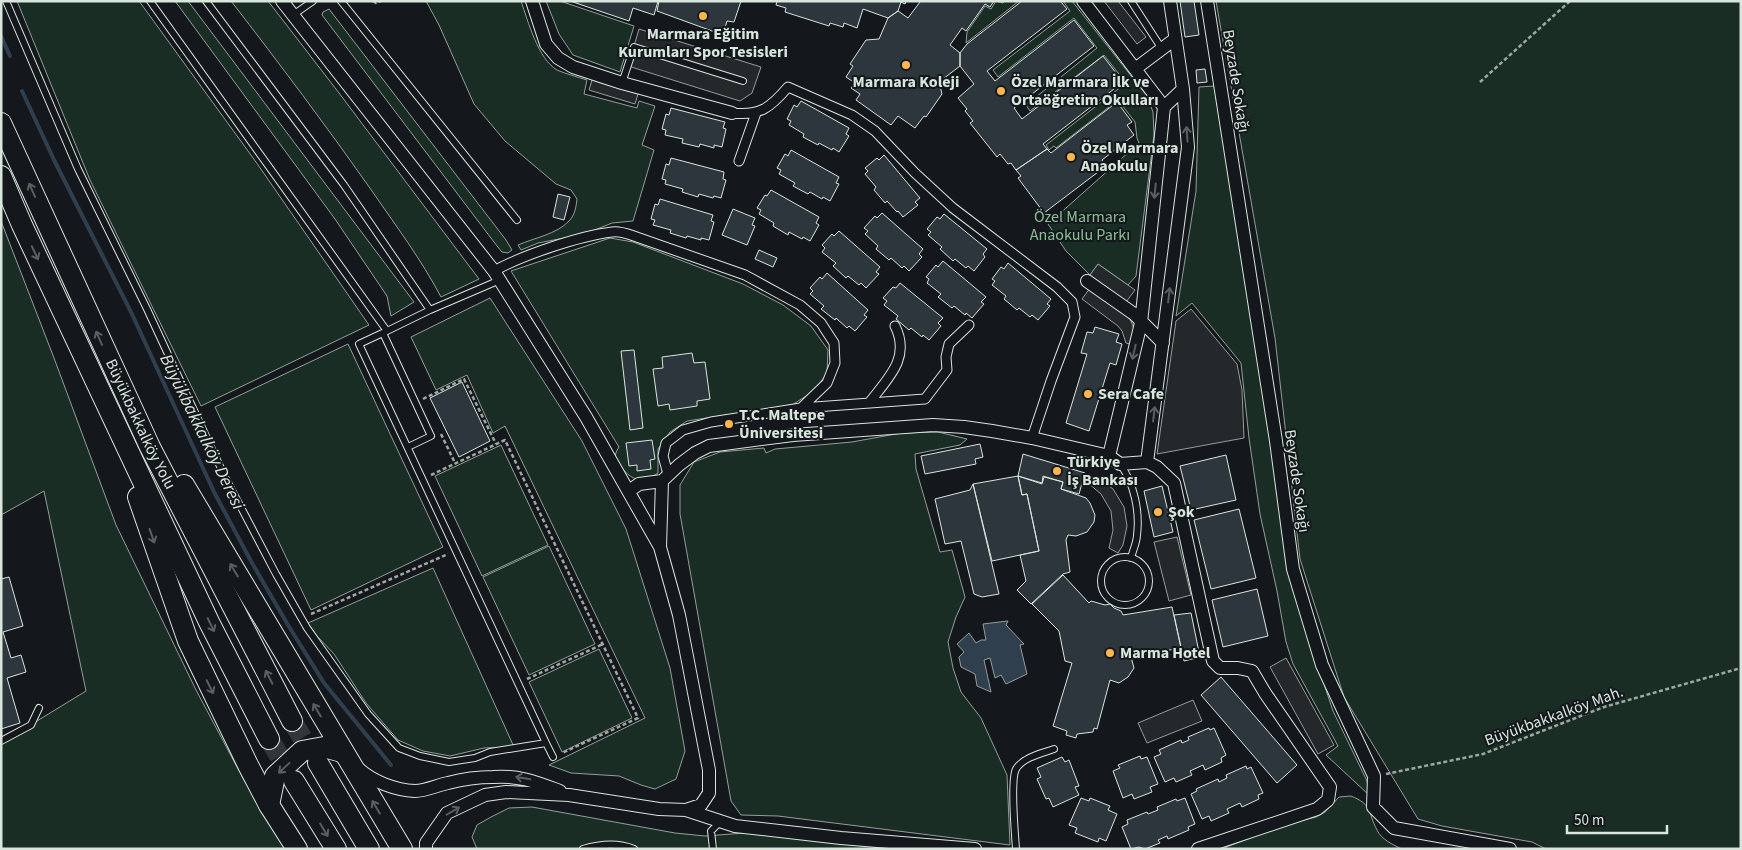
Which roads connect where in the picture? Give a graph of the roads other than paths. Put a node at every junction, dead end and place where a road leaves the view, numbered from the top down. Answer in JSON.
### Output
{"nodes":[{"id":1,"x":6,"y":1,"type":"edge"},
{"id":2,"x":150,"y":1,"type":"edge"},
{"id":3,"x":206,"y":1,"type":"edge"},
{"id":4,"x":282,"y":1,"type":"edge"},
{"id":5,"x":313,"y":1,"type":"edge"},
{"id":6,"x":341,"y":1,"type":"edge"},
{"id":7,"x":532,"y":1,"type":"edge"},
{"id":8,"x":1083,"y":1,"type":"edge"},
{"id":9,"x":1131,"y":1,"type":"edge"},
{"id":10,"x":1170,"y":1,"type":"edge"},
{"id":11,"x":1207,"y":1,"type":"edge"},
{"id":12,"x":294,"y":15,"type":"junction"},
{"id":13,"x":1175,"y":39,"type":"junction"},
{"id":14,"x":1162,"y":49,"type":"junction"},
{"id":15,"x":1136,"y":69,"type":"junction"},
{"id":16,"x":622,"y":82,"type":"junction"},
{"id":17,"x":743,"y":82,"type":"dead end"},
{"id":18,"x":1183,"y":90,"type":"junction"},
{"id":19,"x":1164,"y":108,"type":"junction"},
{"id":20,"x":732,"y":113,"type":"joint"},
{"id":21,"x":756,"y":113,"type":"junction"},
{"id":22,"x":1,"y":123,"type":"edge"},
{"id":23,"x":739,"y":161,"type":"dead end"},
{"id":24,"x":1,"y":176,"type":"edge"},
{"id":25,"x":516,"y":220,"type":"dead end"},
{"id":26,"x":497,"y":276,"type":"junction"},
{"id":27,"x":1088,"y":281,"type":"dead end"},
{"id":28,"x":430,"y":310,"type":"junction"},
{"id":29,"x":1141,"y":322,"type":"junction"},
{"id":30,"x":969,"y":325,"type":"dead end"},
{"id":31,"x":895,"y":326,"type":"dead end"},
{"id":32,"x":385,"y":332,"type":"junction"},
{"id":33,"x":1163,"y":343,"type":"junction"},
{"id":34,"x":126,"y":398,"type":"junction"},
{"id":35,"x":869,"y":403,"type":"junction"},
{"id":36,"x":108,"y":407,"type":"junction"},
{"id":37,"x":802,"y":408,"type":"junction"},
{"id":38,"x":1032,"y":438,"type":"junction"},
{"id":39,"x":408,"y":447,"type":"junction"},
{"id":40,"x":1114,"y":460,"type":"junction"},
{"id":41,"x":1147,"y":462,"type":"junction"},
{"id":42,"x":665,"y":478,"type":"junction"},
{"id":43,"x":628,"y":491,"type":"junction"},
{"id":44,"x":660,"y":548,"type":"junction"},
{"id":45,"x":1131,"y":558,"type":"junction"},
{"id":46,"x":39,"y":708,"type":"dead end"},
{"id":47,"x":292,"y":721,"type":"tunnel mouth"},
{"id":48,"x":269,"y":739,"type":"tunnel mouth"},
{"id":49,"x":1,"y":741,"type":"edge"},
{"id":50,"x":546,"y":743,"type":"junction"},
{"id":51,"x":1054,"y":749,"type":"dead end"},
{"id":52,"x":342,"y":752,"type":"junction"},
{"id":53,"x":553,"y":757,"type":"road end"},
{"id":54,"x":318,"y":763,"type":"tunnel mouth"},
{"id":55,"x":294,"y":781,"type":"tunnel mouth"},
{"id":56,"x":569,"y":795,"type":"junction"},
{"id":57,"x":269,"y":805,"type":"junction"},
{"id":58,"x":686,"y":810,"type":"junction"},
{"id":59,"x":721,"y":821,"type":"junction"},
{"id":60,"x":297,"y":849,"type":"edge"},
{"id":61,"x":336,"y":849,"type":"edge"},
{"id":62,"x":368,"y":849,"type":"edge"},
{"id":63,"x":402,"y":849,"type":"edge"},
{"id":64,"x":426,"y":849,"type":"edge"},
{"id":65,"x":584,"y":849,"type":"edge"},
{"id":66,"x":634,"y":849,"type":"edge"},
{"id":67,"x":713,"y":849,"type":"edge"},
{"id":68,"x":975,"y":849,"type":"edge"},
{"id":69,"x":1016,"y":849,"type":"edge"},
{"id":70,"x":1198,"y":849,"type":"edge"},
{"id":71,"x":1510,"y":849,"type":"edge"}],
"edges":[{"from":1,"to":50,"type":"lane"},
{"from":2,"to":32,"type":"lane"},
{"from":3,"to":28,"type":"lane"},
{"from":4,"to":12,"type":"street"},
{"from":5,"to":12,"type":"lane"},
{"from":6,"to":25,"type":"lane"},
{"from":7,"to":16,"type":"street"},
{"from":8,"to":15,"type":"street"},
{"from":9,"to":14,"type":"lane"},
{"from":10,"to":13,"type":"street"},
{"from":11,"to":71,"type":"street","name":"Beyzade Sokağı"},
{"from":12,"to":26,"type":"street"},
{"from":13,"to":14,"type":"street"},
{"from":13,"to":18,"type":"street"},
{"from":14,"to":15,"type":"street"},
{"from":15,"to":19,"type":"street"},
{"from":16,"to":17,"type":"lane"},
{"from":16,"to":20,"type":"street"},
{"from":18,"to":19,"type":"street"},
{"from":33,"to":18,"type":"street","one_way":true},
{"from":19,"to":29,"type":"street","one_way":true},
{"from":20,"to":21,"type":"street"},
{"from":21,"to":23,"type":"street"},
{"from":21,"to":38,"type":"street"},
{"from":34,"to":22,"type":"highway","name":"Büyükbakkalköy Yolu","one_way":true},
{"from":24,"to":36,"type":"highway","name":"Büyükbakkalköy Yolu","one_way":true},
{"from":26,"to":28,"type":"lane"},
{"from":26,"to":37,"type":"street"},
{"from":26,"to":43,"type":"street"},
{"from":27,"to":29,"type":"street"},
{"from":28,"to":32,"type":"lane"},
{"from":29,"to":33,"type":"street"},
{"from":29,"to":40,"type":"street","one_way":true},
{"from":30,"to":35,"type":"street"},
{"from":31,"to":35,"type":"street"},
{"from":32,"to":39,"type":"lane"},
{"from":32,"to":39,"type":"lane"},
{"from":41,"to":33,"type":"street","one_way":true},
{"from":47,"to":34,"type":"highway","name":"Büyükbakkalköy Yolu","one_way":true},
{"from":52,"to":34,"type":"highway","one_way":true},
{"from":35,"to":37,"type":"street"},
{"from":36,"to":48,"type":"highway","name":"Büyükbakkalköy Yolu","one_way":true},
{"from":36,"to":57,"type":"highway","one_way":true},
{"from":37,"to":42,"type":"street"},
{"from":38,"to":40,"type":"street"},
{"from":38,"to":42,"type":"street"},
{"from":39,"to":50,"type":"lane"},
{"from":40,"to":41,"type":"street"},
{"from":40,"to":45,"type":"lane"},
{"from":41,"to":70,"type":"street"},
{"from":42,"to":43,"type":"street"},
{"from":42,"to":44,"type":"street"},
{"from":43,"to":44,"type":"street"},
{"from":44,"to":58,"type":"street"},
{"from":45,"to":45,"type":"lane"},
{"from":46,"to":49,"type":"lane"},
{"from":50,"to":53,"type":"lane"},
{"from":51,"to":69,"type":"lane"},
{"from":56,"to":52,"type":"street","one_way":true},
{"from":52,"to":57,"type":"highway","one_way":true},
{"from":63,"to":52,"type":"highway","one_way":true},
{"from":54,"to":62,"type":"highway"},
{"from":55,"to":61,"type":"highway","one_way":true},
{"from":56,"to":58,"type":"street"},
{"from":64,"to":56,"type":"street","one_way":true},
{"from":57,"to":60,"type":"highway"},
{"from":58,"to":59,"type":"street"},
{"from":59,"to":67,"type":"lane"},
{"from":59,"to":68,"type":"street"},
{"from":65,"to":66,"type":"lane"}]}
